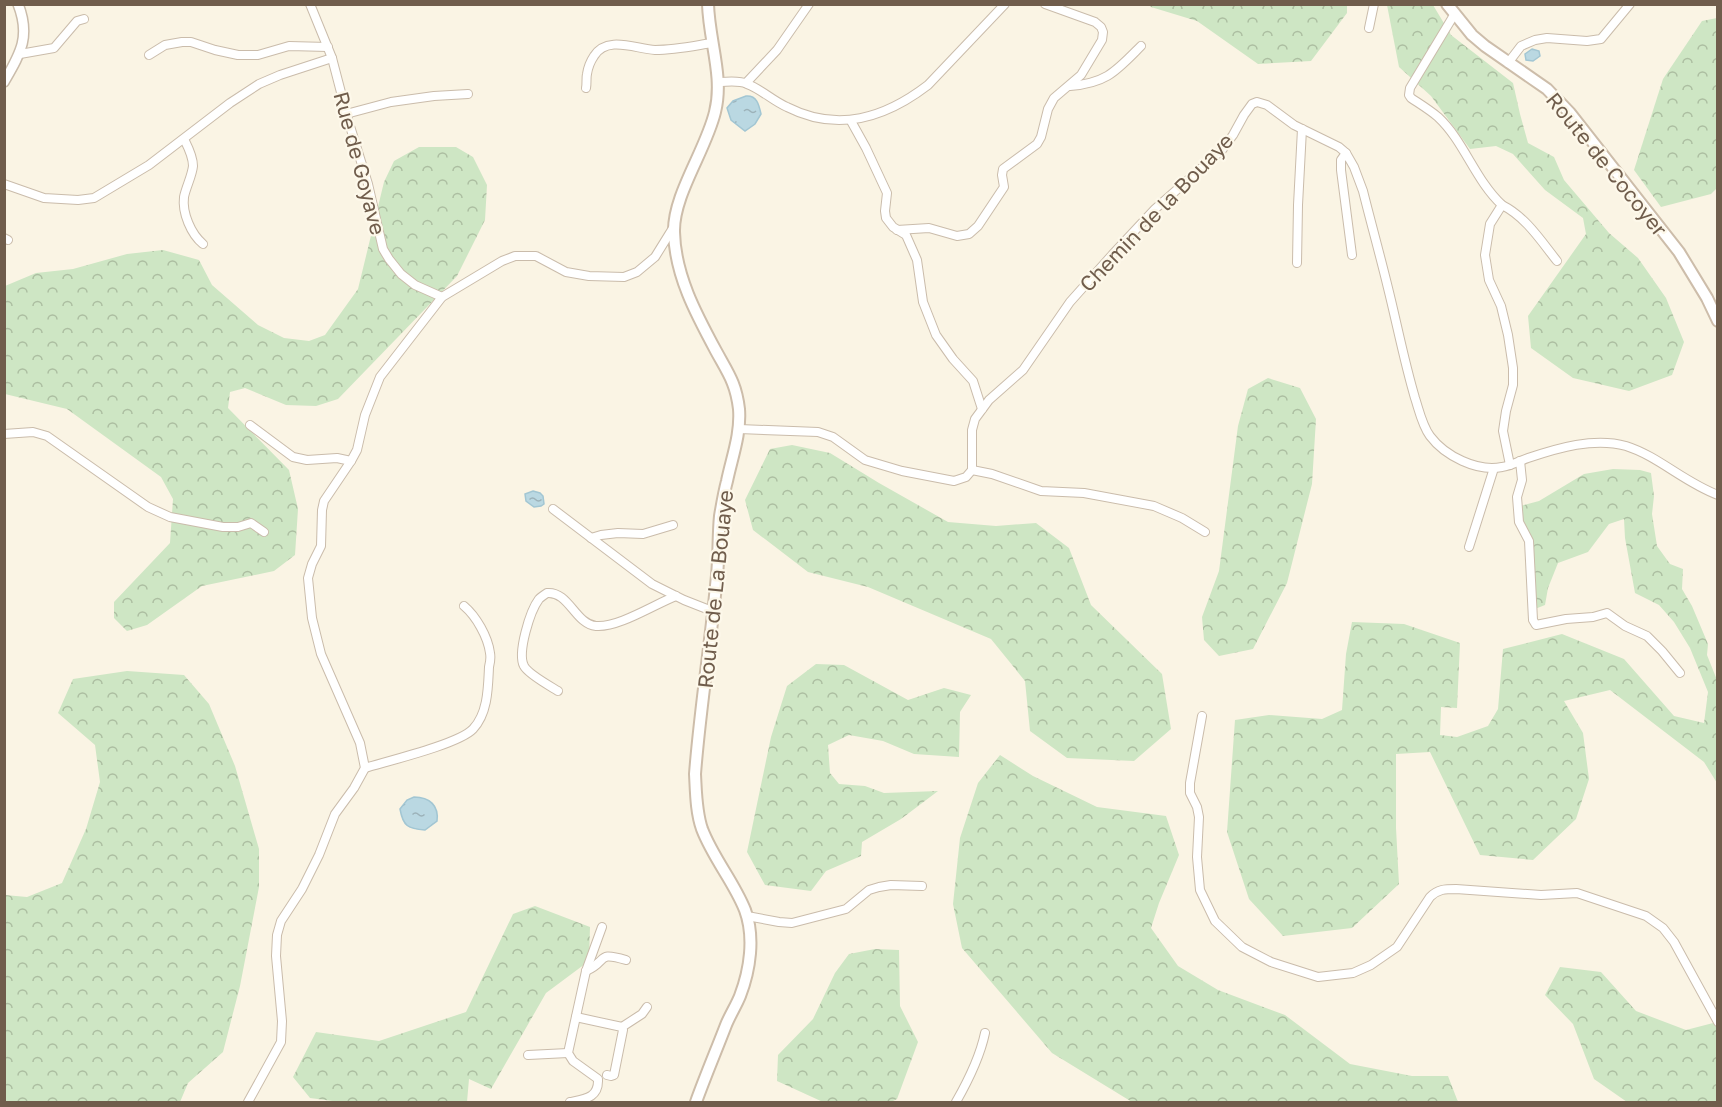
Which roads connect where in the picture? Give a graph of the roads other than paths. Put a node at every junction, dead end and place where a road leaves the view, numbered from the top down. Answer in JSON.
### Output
{"nodes":[{"id":1,"x":18,"y":4,"type":"edge"},
{"id":2,"x":310,"y":4,"type":"edge"},
{"id":3,"x":708,"y":4,"type":"edge"},
{"id":4,"x":809,"y":4,"type":"edge"},
{"id":5,"x":1005,"y":4,"type":"edge"},
{"id":6,"x":1044,"y":4,"type":"edge"},
{"id":7,"x":1374,"y":4,"type":"edge"},
{"id":8,"x":1447,"y":4,"type":"edge"},
{"id":9,"x":1630,"y":4,"type":"edge"},
{"id":10,"x":1454,"y":15,"type":"junction"},
{"id":11,"x":84,"y":19,"type":"dead end"},
{"id":12,"x":1369,"y":27,"type":"dead end"},
{"id":13,"x":712,"y":44,"type":"junction"},
{"id":14,"x":1141,"y":46,"type":"dead end"},
{"id":15,"x":328,"y":47,"type":"junction"},
{"id":16,"x":20,"y":54,"type":"junction"},
{"id":17,"x":149,"y":55,"type":"dead end"},
{"id":18,"x":332,"y":58,"type":"junction"},
{"id":19,"x":1508,"y":63,"type":"junction"},
{"id":20,"x":4,"y":82,"type":"edge"},
{"id":21,"x":719,"y":82,"type":"junction"},
{"id":22,"x":746,"y":83,"type":"junction"},
{"id":23,"x":1070,"y":86,"type":"junction"},
{"id":24,"x":586,"y":88,"type":"dead end"},
{"id":25,"x":468,"y":94,"type":"dead end"},
{"id":26,"x":346,"y":114,"type":"junction"},
{"id":27,"x":851,"y":121,"type":"junction"},
{"id":28,"x":1302,"y":129,"type":"junction"},
{"id":29,"x":184,"y":139,"type":"junction"},
{"id":30,"x":1346,"y":153,"type":"junction"},
{"id":31,"x":4,"y":184,"type":"edge"},
{"id":32,"x":1502,"y":205,"type":"junction"},
{"id":33,"x":674,"y":227,"type":"junction"},
{"id":34,"x":897,"y":230,"type":"junction"},
{"id":35,"x":203,"y":244,"type":"dead end"},
{"id":36,"x":1352,"y":255,"type":"dead end"},
{"id":37,"x":1557,"y":261,"type":"dead end"},
{"id":38,"x":1297,"y":263,"type":"dead end"},
{"id":39,"x":442,"y":297,"type":"junction"},
{"id":40,"x":1718,"y":321,"type":"edge"},
{"id":41,"x":982,"y":410,"type":"junction"},
{"id":42,"x":250,"y":425,"type":"dead end"},
{"id":43,"x":739,"y":429,"type":"junction"},
{"id":44,"x":4,"y":434,"type":"edge"},
{"id":45,"x":351,"y":461,"type":"junction"},
{"id":46,"x":1521,"y":461,"type":"junction"},
{"id":47,"x":1510,"y":465,"type":"junction"},
{"id":48,"x":1494,"y":468,"type":"junction"},
{"id":49,"x":972,"y":470,"type":"junction"},
{"id":50,"x":1718,"y":495,"type":"edge"},
{"id":51,"x":553,"y":510,"type":"dead end"},
{"id":52,"x":673,"y":525,"type":"dead end"},
{"id":53,"x":264,"y":532,"type":"dead end"},
{"id":54,"x":1205,"y":532,"type":"dead end"},
{"id":55,"x":591,"y":538,"type":"junction"},
{"id":56,"x":1469,"y":547,"type":"dead end"},
{"id":57,"x":676,"y":596,"type":"junction"},
{"id":58,"x":464,"y":606,"type":"dead end"},
{"id":59,"x":712,"y":611,"type":"junction"},
{"id":60,"x":1680,"y":673,"type":"dead end"},
{"id":61,"x":558,"y":691,"type":"dead end"},
{"id":62,"x":1202,"y":716,"type":"dead end"},
{"id":63,"x":365,"y":768,"type":"junction"},
{"id":64,"x":922,"y":886,"type":"dead end"},
{"id":65,"x":747,"y":916,"type":"junction"},
{"id":66,"x":602,"y":927,"type":"dead end"},
{"id":67,"x":626,"y":960,"type":"dead end"},
{"id":68,"x":586,"y":971,"type":"junction"},
{"id":69,"x":647,"y":1007,"type":"dead end"},
{"id":70,"x":576,"y":1017,"type":"junction"},
{"id":71,"x":1718,"y":1022,"type":"edge"},
{"id":72,"x":622,"y":1028,"type":"junction"},
{"id":73,"x":985,"y":1033,"type":"dead end"},
{"id":74,"x":568,"y":1053,"type":"junction"},
{"id":75,"x":528,"y":1055,"type":"dead end"},
{"id":76,"x":607,"y":1075,"type":"dead end"},
{"id":77,"x":248,"y":1102,"type":"edge"},
{"id":78,"x":570,"y":1102,"type":"edge"},
{"id":79,"x":696,"y":1102,"type":"edge"},
{"id":80,"x":956,"y":1102,"type":"edge"}],
"edges":[{"from":1,"to":16,"type":"street"},
{"from":2,"to":15,"type":"street","name":"Rue de Goyave"},
{"from":3,"to":13,"type":"main road","name":"Route de La Bouaye"},
{"from":4,"to":22,"type":"street"},
{"from":5,"to":27,"type":"street"},
{"from":6,"to":23,"type":"street"},
{"from":7,"to":12,"type":"street"},
{"from":8,"to":10,"type":"main road","name":"Route de Cocoyer"},
{"from":9,"to":19,"type":"street"},
{"from":10,"to":19,"type":"main road","name":"Route de Cocoyer"},
{"from":10,"to":32,"type":"street"},
{"from":11,"to":16,"type":"street"},
{"from":13,"to":21,"type":"main road","name":"Route de La Bouaye"},
{"from":13,"to":24,"type":"street"},
{"from":14,"to":23,"type":"street"},
{"from":15,"to":17,"type":"street"},
{"from":15,"to":18,"type":"street","name":"Rue de Goyave"},
{"from":16,"to":20,"type":"street"},
{"from":18,"to":26,"type":"street","name":"Rue de Goyave"},
{"from":18,"to":29,"type":"street"},
{"from":19,"to":40,"type":"main road","name":"Route de Cocoyer"},
{"from":21,"to":22,"type":"street"},
{"from":21,"to":33,"type":"main road","name":"Route de La Bouaye"},
{"from":22,"to":27,"type":"street"},
{"from":23,"to":34,"type":"street"},
{"from":25,"to":26,"type":"street"},
{"from":26,"to":39,"type":"street","name":"Rue de Goyave"},
{"from":27,"to":34,"type":"street"},
{"from":28,"to":30,"type":"street","name":"Chemin de la Bouaye"},
{"from":28,"to":38,"type":"street"},
{"from":28,"to":41,"type":"street","name":"Chemin de la Bouaye"},
{"from":29,"to":31,"type":"street"},
{"from":29,"to":35,"type":"street"},
{"from":30,"to":36,"type":"street"},
{"from":30,"to":48,"type":"street"},
{"from":32,"to":37,"type":"street"},
{"from":32,"to":47,"type":"street"},
{"from":33,"to":39,"type":"street"},
{"from":33,"to":43,"type":"main road","name":"Route de La Bouaye"},
{"from":34,"to":41,"type":"street"},
{"from":39,"to":45,"type":"street"},
{"from":41,"to":49,"type":"street","name":"Chemin de la Bouaye"},
{"from":42,"to":45,"type":"street"},
{"from":43,"to":49,"type":"street"},
{"from":43,"to":59,"type":"main road","name":"Route de La Bouaye"},
{"from":44,"to":53,"type":"street"},
{"from":45,"to":63,"type":"street"},
{"from":46,"to":47,"type":"street"},
{"from":46,"to":50,"type":"street"},
{"from":46,"to":60,"type":"street"},
{"from":47,"to":48,"type":"street"},
{"from":48,"to":56,"type":"street"},
{"from":49,"to":54,"type":"street"},
{"from":51,"to":55,"type":"street"},
{"from":52,"to":55,"type":"street"},
{"from":55,"to":57,"type":"street"},
{"from":57,"to":59,"type":"street"},
{"from":57,"to":61,"type":"street"},
{"from":58,"to":63,"type":"street"},
{"from":59,"to":65,"type":"main road","name":"Route de La Bouaye"},
{"from":62,"to":71,"type":"street"},
{"from":63,"to":77,"type":"street"},
{"from":64,"to":65,"type":"street"},
{"from":65,"to":79,"type":"main road","name":"Route de La Bouaye"},
{"from":66,"to":68,"type":"street"},
{"from":67,"to":68,"type":"street"},
{"from":68,"to":70,"type":"street"},
{"from":69,"to":72,"type":"street"},
{"from":70,"to":72,"type":"street"},
{"from":70,"to":74,"type":"street"},
{"from":72,"to":76,"type":"street"},
{"from":73,"to":80,"type":"street"},
{"from":74,"to":75,"type":"street"},
{"from":74,"to":78,"type":"street"}]}
